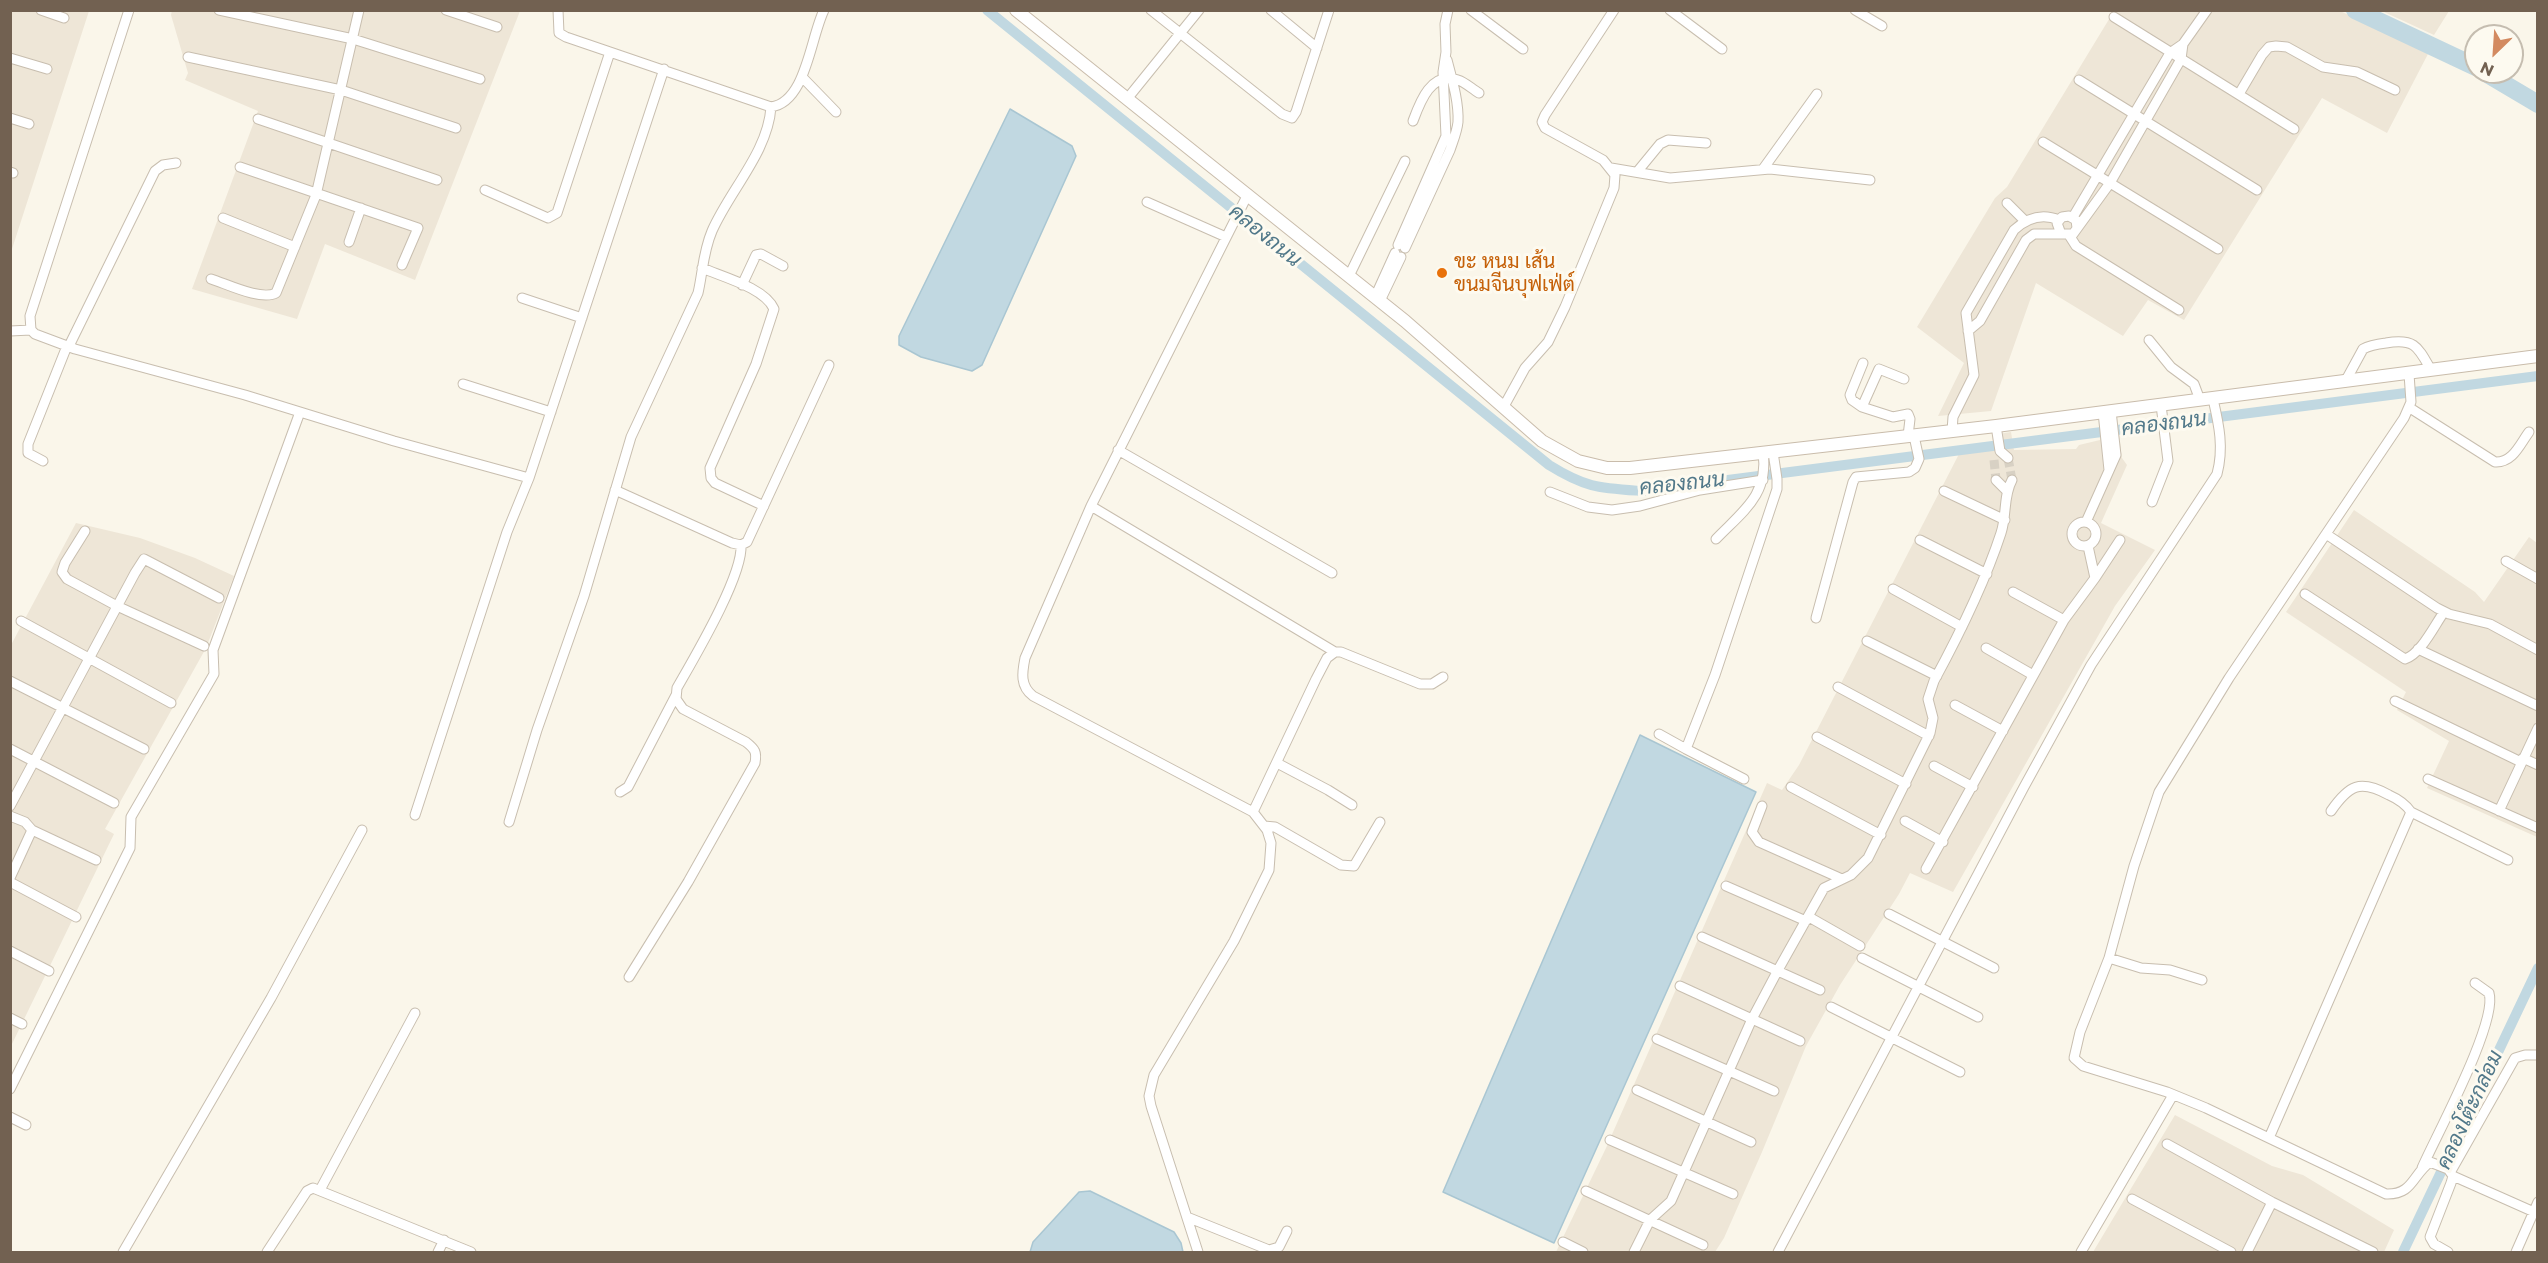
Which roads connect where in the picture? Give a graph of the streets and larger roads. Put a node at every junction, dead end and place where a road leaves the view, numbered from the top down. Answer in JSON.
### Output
{"nodes":[{"id":1,"x":40,"y":10,"type":"edge"},
{"id":2,"x":129,"y":10,"type":"edge"},
{"id":3,"x":219,"y":10,"type":"edge"},
{"id":4,"x":359,"y":10,"type":"edge"},
{"id":5,"x":446,"y":10,"type":"edge"},
{"id":6,"x":558,"y":10,"type":"edge"},
{"id":7,"x":824,"y":10,"type":"edge"},
{"id":8,"x":1016,"y":10,"type":"edge"},
{"id":9,"x":1150,"y":10,"type":"edge"},
{"id":10,"x":1199,"y":10,"type":"edge"},
{"id":11,"x":1271,"y":10,"type":"edge"},
{"id":12,"x":1329,"y":10,"type":"edge"},
{"id":13,"x":1448,"y":10,"type":"edge"},
{"id":14,"x":1471,"y":10,"type":"edge"},
{"id":15,"x":1614,"y":10,"type":"edge"},
{"id":16,"x":1670,"y":10,"type":"edge"},
{"id":17,"x":1855,"y":10,"type":"edge"},
{"id":18,"x":2207,"y":10,"type":"edge"},
{"id":19,"x":2114,"y":17,"type":"dead end"},
{"id":20,"x":64,"y":18,"type":"dead end"},
{"id":21,"x":1882,"y":26,"type":"dead end"},
{"id":22,"x":497,"y":27,"type":"dead end"},
{"id":23,"x":1180,"y":34,"type":"junction"},
{"id":24,"x":353,"y":39,"type":"junction"},
{"id":25,"x":2183,"y":45,"type":"junction"},
{"id":26,"x":1317,"y":48,"type":"junction"},
{"id":27,"x":1722,"y":49,"type":"dead end"},
{"id":28,"x":1523,"y":50,"type":"dead end"},
{"id":29,"x":610,"y":52,"type":"junction"},
{"id":30,"x":2170,"y":53,"type":"junction"},
{"id":31,"x":188,"y":57,"type":"dead end"},
{"id":32,"x":10,"y":58,"type":"edge"},
{"id":33,"x":2181,"y":59,"type":"junction"},
{"id":34,"x":46,"y":69,"type":"dead end"},
{"id":35,"x":664,"y":69,"type":"junction"},
{"id":36,"x":803,"y":78,"type":"junction"},
{"id":37,"x":480,"y":79,"type":"dead end"},
{"id":38,"x":1447,"y":80,"type":"junction"},
{"id":39,"x":2079,"y":80,"type":"dead end"},
{"id":40,"x":342,"y":90,"type":"junction"},
{"id":41,"x":2395,"y":90,"type":"dead end"},
{"id":42,"x":1479,"y":93,"type":"dead end"},
{"id":43,"x":1817,"y":94,"type":"dead end"},
{"id":44,"x":2239,"y":94,"type":"junction"},
{"id":45,"x":1127,"y":99,"type":"junction"},
{"id":46,"x":771,"y":107,"type":"junction"},
{"id":47,"x":836,"y":112,"type":"dead end"},
{"id":48,"x":2133,"y":114,"type":"junction"},
{"id":49,"x":10,"y":118,"type":"edge"},
{"id":50,"x":258,"y":119,"type":"dead end"},
{"id":51,"x":1413,"y":121,"type":"dead end"},
{"id":52,"x":2145,"y":121,"type":"junction"},
{"id":53,"x":28,"y":124,"type":"dead end"},
{"id":54,"x":456,"y":128,"type":"dead end"},
{"id":55,"x":2294,"y":129,"type":"dead end"},
{"id":56,"x":2043,"y":142,"type":"dead end"},
{"id":57,"x":329,"y":143,"type":"junction"},
{"id":58,"x":1707,"y":143,"type":"dead end"},
{"id":59,"x":1405,"y":161,"type":"dead end"},
{"id":60,"x":176,"y":163,"type":"dead end"},
{"id":61,"x":240,"y":167,"type":"dead end"},
{"id":62,"x":1611,"y":168,"type":"junction"},
{"id":63,"x":1763,"y":169,"type":"junction"},
{"id":64,"x":1637,"y":172,"type":"junction"},
{"id":65,"x":2097,"y":174,"type":"junction"},
{"id":66,"x":437,"y":180,"type":"dead end"},
{"id":67,"x":1870,"y":180,"type":"dead end"},
{"id":68,"x":2110,"y":183,"type":"junction"},
{"id":69,"x":485,"y":190,"type":"dead end"},
{"id":70,"x":2257,"y":190,"type":"dead end"},
{"id":71,"x":317,"y":192,"type":"junction"},
{"id":72,"x":1245,"y":199,"type":"junction"},
{"id":73,"x":1147,"y":202,"type":"dead end"},
{"id":74,"x":2007,"y":204,"type":"dead end"},
{"id":75,"x":361,"y":208,"type":"junction"},
{"id":76,"x":2073,"y":217,"type":"junction"},
{"id":77,"x":223,"y":218,"type":"dead end"},
{"id":78,"x":2059,"y":220,"type":"junction"},
{"id":79,"x":2025,"y":221,"type":"junction"},
{"id":80,"x":2077,"y":228,"type":"junction"},
{"id":81,"x":2065,"y":234,"type":"junction"},
{"id":82,"x":1226,"y":237,"type":"junction"},
{"id":83,"x":349,"y":242,"type":"dead end"},
{"id":84,"x":295,"y":247,"type":"junction"},
{"id":85,"x":2218,"y":249,"type":"dead end"},
{"id":86,"x":402,"y":265,"type":"dead end"},
{"id":87,"x":783,"y":266,"type":"dead end"},
{"id":88,"x":702,"y":268,"type":"junction"},
{"id":89,"x":1349,"y":276,"type":"junction"},
{"id":90,"x":211,"y":279,"type":"dead end"},
{"id":91,"x":742,"y":285,"type":"junction"},
{"id":92,"x":522,"y":298,"type":"dead end"},
{"id":93,"x":1378,"y":299,"type":"junction"},
{"id":94,"x":2179,"y":310,"type":"dead end"},
{"id":95,"x":582,"y":318,"type":"junction"},
{"id":96,"x":31,"y":330,"type":"junction"},
{"id":97,"x":10,"y":331,"type":"edge"},
{"id":98,"x":1968,"y":331,"type":"junction"},
{"id":99,"x":2149,"y":340,"type":"dead end"},
{"id":100,"x":68,"y":346,"type":"junction"},
{"id":101,"x":2538,"y":356,"type":"edge"},
{"id":102,"x":1863,"y":363,"type":"dead end"},
{"id":103,"x":829,"y":365,"type":"dead end"},
{"id":104,"x":2431,"y":370,"type":"junction"},
{"id":105,"x":2410,"y":377,"type":"junction"},
{"id":106,"x":1904,"y":379,"type":"dead end"},
{"id":107,"x":2345,"y":382,"type":"junction"},
{"id":108,"x":463,"y":384,"type":"dead end"},
{"id":109,"x":2209,"y":402,"type":"junction"},
{"id":110,"x":2410,"y":405,"type":"junction"},
{"id":111,"x":1862,"y":407,"type":"junction"},
{"id":112,"x":1503,"y":408,"type":"junction"},
{"id":113,"x":2161,"y":408,"type":"junction"},
{"id":114,"x":300,"y":412,"type":"junction"},
{"id":115,"x":551,"y":412,"type":"junction"},
{"id":116,"x":2108,"y":416,"type":"junction"},
{"id":117,"x":1996,"y":429,"type":"junction"},
{"id":118,"x":1952,"y":431,"type":"junction"},
{"id":119,"x":2529,"y":432,"type":"dead end"},
{"id":120,"x":1912,"y":438,"type":"junction"},
{"id":121,"x":1118,"y":450,"type":"junction"},
{"id":122,"x":1999,"y":450,"type":"junction"},
{"id":123,"x":1768,"y":455,"type":"junction"},
{"id":124,"x":2008,"y":458,"type":"tunnel mouth"},
{"id":125,"x":43,"y":460,"type":"dead end"},
{"id":126,"x":1994,"y":460,"type":"tunnel mouth"},
{"id":127,"x":1764,"y":477,"type":"junction"},
{"id":128,"x":529,"y":478,"type":"junction"},
{"id":129,"x":1995,"y":480,"type":"tunnel mouth"},
{"id":130,"x":2012,"y":480,"type":"tunnel mouth"},
{"id":131,"x":615,"y":490,"type":"junction"},
{"id":132,"x":2006,"y":490,"type":"junction"},
{"id":133,"x":1550,"y":492,"type":"dead end"},
{"id":134,"x":1944,"y":492,"type":"dead end"},
{"id":135,"x":2152,"y":502,"type":"dead end"},
{"id":136,"x":764,"y":506,"type":"junction"},
{"id":137,"x":1091,"y":506,"type":"junction"},
{"id":138,"x":2005,"y":520,"type":"junction"},
{"id":139,"x":2086,"y":522,"type":"junction"},
{"id":140,"x":85,"y":531,"type":"dead end"},
{"id":141,"x":2326,"y":534,"type":"junction"},
{"id":142,"x":1716,"y":539,"type":"dead end"},
{"id":143,"x":1920,"y":540,"type":"dead end"},
{"id":144,"x":2121,"y":540,"type":"dead end"},
{"id":145,"x":741,"y":545,"type":"junction"},
{"id":146,"x":2088,"y":546,"type":"junction"},
{"id":147,"x":2506,"y":561,"type":"dead end"},
{"id":148,"x":1332,"y":573,"type":"dead end"},
{"id":149,"x":1987,"y":574,"type":"junction"},
{"id":150,"x":2095,"y":578,"type":"junction"},
{"id":151,"x":2538,"y":579,"type":"edge"},
{"id":152,"x":1893,"y":589,"type":"dead end"},
{"id":153,"x":2013,"y":592,"type":"dead end"},
{"id":154,"x":2305,"y":594,"type":"dead end"},
{"id":155,"x":219,"y":598,"type":"dead end"},
{"id":156,"x":117,"y":606,"type":"junction"},
{"id":157,"x":2444,"y":612,"type":"junction"},
{"id":158,"x":1816,"y":618,"type":"dead end"},
{"id":159,"x":2064,"y":620,"type":"junction"},
{"id":160,"x":21,"y":621,"type":"dead end"},
{"id":161,"x":1962,"y":627,"type":"junction"},
{"id":162,"x":1867,"y":641,"type":"dead end"},
{"id":163,"x":204,"y":646,"type":"dead end"},
{"id":164,"x":1986,"y":648,"type":"dead end"},
{"id":165,"x":2418,"y":649,"type":"junction"},
{"id":166,"x":2538,"y":650,"type":"edge"},
{"id":167,"x":1335,"y":652,"type":"junction"},
{"id":168,"x":90,"y":659,"type":"junction"},
{"id":169,"x":2033,"y":675,"type":"junction"},
{"id":170,"x":1937,"y":676,"type":"junction"},
{"id":171,"x":1443,"y":677,"type":"dead end"},
{"id":172,"x":10,"y":681,"type":"edge"},
{"id":173,"x":1838,"y":687,"type":"dead end"},
{"id":174,"x":676,"y":695,"type":"junction"},
{"id":175,"x":2395,"y":701,"type":"dead end"},
{"id":176,"x":171,"y":703,"type":"dead end"},
{"id":177,"x":1955,"y":705,"type":"dead end"},
{"id":178,"x":2538,"y":706,"type":"edge"},
{"id":179,"x":63,"y":709,"type":"junction"},
{"id":180,"x":2538,"y":728,"type":"edge"},
{"id":181,"x":2003,"y":731,"type":"junction"},
{"id":182,"x":1659,"y":734,"type":"dead end"},
{"id":183,"x":1929,"y":736,"type":"junction"},
{"id":184,"x":1817,"y":737,"type":"dead end"},
{"id":185,"x":10,"y":749,"type":"edge"},
{"id":186,"x":144,"y":749,"type":"dead end"},
{"id":187,"x":1686,"y":749,"type":"junction"},
{"id":188,"x":2522,"y":760,"type":"junction"},
{"id":189,"x":35,"y":762,"type":"junction"},
{"id":190,"x":1277,"y":763,"type":"junction"},
{"id":191,"x":2538,"y":765,"type":"edge"},
{"id":192,"x":1934,"y":766,"type":"dead end"},
{"id":193,"x":1744,"y":779,"type":"dead end"},
{"id":194,"x":2428,"y":779,"type":"dead end"},
{"id":195,"x":1906,"y":784,"type":"junction"},
{"id":196,"x":1791,"y":787,"type":"dead end"},
{"id":197,"x":1973,"y":787,"type":"junction"},
{"id":198,"x":620,"y":792,"type":"dead end"},
{"id":199,"x":114,"y":803,"type":"dead end"},
{"id":200,"x":10,"y":806,"type":"edge"},
{"id":201,"x":1352,"y":806,"type":"dead end"},
{"id":202,"x":1762,"y":806,"type":"dead end"},
{"id":203,"x":2331,"y":811,"type":"dead end"},
{"id":204,"x":2499,"y":811,"type":"junction"},
{"id":205,"x":1253,"y":812,"type":"junction"},
{"id":206,"x":2411,"y":812,"type":"junction"},
{"id":207,"x":415,"y":815,"type":"dead end"},
{"id":208,"x":10,"y":816,"type":"edge"},
{"id":209,"x":1905,"y":821,"type":"dead end"},
{"id":210,"x":509,"y":822,"type":"dead end"},
{"id":211,"x":1380,"y":822,"type":"dead end"},
{"id":212,"x":1264,"y":826,"type":"junction"},
{"id":213,"x":2538,"y":828,"type":"edge"},
{"id":214,"x":32,"y":830,"type":"junction"},
{"id":215,"x":362,"y":830,"type":"dead end"},
{"id":216,"x":1881,"y":835,"type":"junction"},
{"id":217,"x":1942,"y":842,"type":"junction"},
{"id":218,"x":96,"y":860,"type":"dead end"},
{"id":219,"x":2508,"y":860,"type":"dead end"},
{"id":220,"x":1926,"y":869,"type":"dead end"},
{"id":221,"x":1842,"y":879,"type":"junction"},
{"id":222,"x":10,"y":880,"type":"edge"},
{"id":223,"x":1726,"y":886,"type":"dead end"},
{"id":224,"x":1890,"y":914,"type":"dead end"},
{"id":225,"x":76,"y":917,"type":"dead end"},
{"id":226,"x":1807,"y":919,"type":"junction"},
{"id":227,"x":1702,"y":937,"type":"dead end"},
{"id":228,"x":1942,"y":941,"type":"junction"},
{"id":229,"x":1860,"y":946,"type":"dead end"},
{"id":230,"x":10,"y":951,"type":"edge"},
{"id":231,"x":1862,"y":958,"type":"dead end"},
{"id":232,"x":2109,"y":958,"type":"junction"},
{"id":233,"x":1994,"y":968,"type":"dead end"},
{"id":234,"x":1778,"y":970,"type":"junction"},
{"id":235,"x":49,"y":971,"type":"dead end"},
{"id":236,"x":629,"y":977,"type":"dead end"},
{"id":237,"x":2202,"y":980,"type":"dead end"},
{"id":238,"x":2475,"y":983,"type":"dead end"},
{"id":239,"x":1680,"y":986,"type":"dead end"},
{"id":240,"x":1918,"y":986,"type":"junction"},
{"id":241,"x":1820,"y":990,"type":"dead end"},
{"id":242,"x":1832,"y":1007,"type":"dead end"},
{"id":243,"x":415,"y":1013,"type":"dead end"},
{"id":244,"x":1978,"y":1017,"type":"dead end"},
{"id":245,"x":10,"y":1018,"type":"edge"},
{"id":246,"x":1752,"y":1019,"type":"junction"},
{"id":247,"x":22,"y":1024,"type":"dead end"},
{"id":248,"x":1891,"y":1037,"type":"junction"},
{"id":249,"x":1657,"y":1039,"type":"dead end"},
{"id":250,"x":1800,"y":1041,"type":"dead end"},
{"id":251,"x":2538,"y":1055,"type":"edge"},
{"id":252,"x":1731,"y":1071,"type":"junction"},
{"id":253,"x":1960,"y":1072,"type":"dead end"},
{"id":254,"x":10,"y":1089,"type":"edge"},
{"id":255,"x":1637,"y":1089,"type":"dead end"},
{"id":256,"x":1774,"y":1090,"type":"dead end"},
{"id":257,"x":2173,"y":1095,"type":"junction"},
{"id":258,"x":10,"y":1117,"type":"edge"},
{"id":259,"x":1707,"y":1122,"type":"junction"},
{"id":260,"x":26,"y":1125,"type":"dead end"},
{"id":261,"x":2269,"y":1138,"type":"junction"},
{"id":262,"x":1610,"y":1140,"type":"dead end"},
{"id":263,"x":1751,"y":1142,"type":"dead end"},
{"id":264,"x":2167,"y":1144,"type":"dead end"},
{"id":265,"x":2421,"y":1170,"type":"junction"},
{"id":266,"x":2450,"y":1172,"type":"junction"},
{"id":267,"x":1685,"y":1173,"type":"junction"},
{"id":268,"x":320,"y":1190,"type":"junction"},
{"id":269,"x":1586,"y":1191,"type":"dead end"},
{"id":270,"x":1733,"y":1194,"type":"dead end"},
{"id":271,"x":2132,"y":1199,"type":"dead end"},
{"id":272,"x":2272,"y":1202,"type":"junction"},
{"id":273,"x":2536,"y":1207,"type":"edge"},
{"id":274,"x":1187,"y":1217,"type":"junction"},
{"id":275,"x":1650,"y":1220,"type":"junction"},
{"id":276,"x":1287,"y":1231,"type":"dead end"},
{"id":277,"x":444,"y":1240,"type":"junction"},
{"id":278,"x":1563,"y":1242,"type":"dead end"},
{"id":279,"x":1703,"y":1245,"type":"dead end"},
{"id":280,"x":1198,"y":1250,"type":"edge"},
{"id":281,"x":123,"y":1252,"type":"edge"},
{"id":282,"x":267,"y":1252,"type":"edge"},
{"id":283,"x":438,"y":1252,"type":"edge"},
{"id":284,"x":471,"y":1252,"type":"edge"},
{"id":285,"x":1206,"y":1252,"type":"edge"},
{"id":286,"x":1583,"y":1252,"type":"edge"},
{"id":287,"x":1634,"y":1252,"type":"edge"},
{"id":288,"x":1778,"y":1252,"type":"edge"},
{"id":289,"x":2081,"y":1252,"type":"edge"},
{"id":290,"x":2231,"y":1252,"type":"edge"},
{"id":291,"x":2247,"y":1252,"type":"edge"},
{"id":292,"x":2373,"y":1252,"type":"edge"},
{"id":293,"x":2448,"y":1252,"type":"edge"},
{"id":294,"x":2516,"y":1252,"type":"edge"}],
"edges":[{"from":1,"to":20,"type":"street"},
{"from":2,"to":96,"type":"street"},
{"from":3,"to":24,"type":"street"},
{"from":4,"to":24,"type":"street"},
{"from":5,"to":22,"type":"street"},
{"from":6,"to":29,"type":"street"},
{"from":7,"to":36,"type":"street"},
{"from":8,"to":45,"type":"street"},
{"from":9,"to":23,"type":"street"},
{"from":10,"to":23,"type":"street"},
{"from":11,"to":26,"type":"street"},
{"from":12,"to":26,"type":"street"},
{"from":13,"to":38,"type":"street"},
{"from":14,"to":28,"type":"street"},
{"from":15,"to":62,"type":"street"},
{"from":16,"to":27,"type":"street"},
{"from":17,"to":21,"type":"street"},
{"from":18,"to":25,"type":"street"},
{"from":19,"to":30,"type":"street"},
{"from":23,"to":26,"type":"street"},
{"from":23,"to":45,"type":"street"},
{"from":24,"to":37,"type":"street"},
{"from":24,"to":40,"type":"street"},
{"from":25,"to":30,"type":"street"},
{"from":25,"to":33,"type":"street"},
{"from":29,"to":35,"type":"street"},
{"from":29,"to":69,"type":"street"},
{"from":30,"to":33,"type":"street"},
{"from":30,"to":48,"type":"street"},
{"from":31,"to":40,"type":"street"},
{"from":32,"to":34,"type":"street"},
{"from":33,"to":44,"type":"street"},
{"from":33,"to":52,"type":"street"},
{"from":35,"to":46,"type":"street"},
{"from":35,"to":95,"type":"street"},
{"from":36,"to":46,"type":"street"},
{"from":36,"to":47,"type":"street"},
{"from":38,"to":42,"type":"street"},
{"from":38,"to":51,"type":"street"},
{"from":38,"to":93,"type":"street"},
{"from":39,"to":48,"type":"street"},
{"from":40,"to":54,"type":"street"},
{"from":40,"to":57,"type":"street"},
{"from":41,"to":44,"type":"street"},
{"from":43,"to":63,"type":"street"},
{"from":44,"to":55,"type":"street"},
{"from":45,"to":72,"type":"street"},
{"from":46,"to":88,"type":"street"},
{"from":48,"to":52,"type":"street"},
{"from":48,"to":65,"type":"street"},
{"from":49,"to":53,"type":"street"},
{"from":50,"to":57,"type":"street"},
{"from":52,"to":68,"type":"street"},
{"from":52,"to":70,"type":"street"},
{"from":56,"to":65,"type":"street"},
{"from":57,"to":66,"type":"street"},
{"from":57,"to":71,"type":"street"},
{"from":58,"to":64,"type":"street"},
{"from":59,"to":89,"type":"street"},
{"from":60,"to":100,"type":"street"},
{"from":61,"to":71,"type":"street"},
{"from":62,"to":64,"type":"street"},
{"from":62,"to":112,"type":"street"},
{"from":63,"to":64,"type":"street"},
{"from":63,"to":67,"type":"street"},
{"from":65,"to":68,"type":"street"},
{"from":65,"to":76,"type":"street"},
{"from":68,"to":80,"type":"street"},
{"from":68,"to":85,"type":"street"},
{"from":71,"to":75,"type":"street"},
{"from":71,"to":84,"type":"street"},
{"from":72,"to":82,"type":"street"},
{"from":72,"to":89,"type":"street"},
{"from":73,"to":82,"type":"street"},
{"from":74,"to":79,"type":"street"},
{"from":75,"to":83,"type":"street"},
{"from":75,"to":86,"type":"street"},
{"from":76,"to":78,"type":"street"},
{"from":76,"to":80,"type":"street"},
{"from":77,"to":84,"type":"street"},
{"from":78,"to":79,"type":"street"},
{"from":78,"to":81,"type":"street"},
{"from":79,"to":98,"type":"street"},
{"from":80,"to":81,"type":"street"},
{"from":81,"to":94,"type":"street"},
{"from":81,"to":98,"type":"street"},
{"from":82,"to":121,"type":"street"},
{"from":84,"to":90,"type":"street"},
{"from":87,"to":91,"type":"street"},
{"from":88,"to":91,"type":"street"},
{"from":88,"to":131,"type":"street"},
{"from":89,"to":93,"type":"street"},
{"from":91,"to":136,"type":"street"},
{"from":92,"to":95,"type":"street"},
{"from":93,"to":112,"type":"street"},
{"from":95,"to":115,"type":"street"},
{"from":96,"to":97,"type":"street"},
{"from":96,"to":100,"type":"street"},
{"from":98,"to":118,"type":"street"},
{"from":99,"to":109,"type":"street"},
{"from":100,"to":114,"type":"street"},
{"from":100,"to":125,"type":"street"},
{"from":101,"to":104,"type":"street"},
{"from":102,"to":111,"type":"street"},
{"from":103,"to":136,"type":"street"},
{"from":104,"to":105,"type":"street"},
{"from":104,"to":107,"type":"street"},
{"from":105,"to":107,"type":"street"},
{"from":105,"to":110,"type":"street"},
{"from":106,"to":111,"type":"street"},
{"from":107,"to":109,"type":"street"},
{"from":108,"to":115,"type":"street"},
{"from":109,"to":113,"type":"street"},
{"from":109,"to":228,"type":"street"},
{"from":110,"to":119,"type":"street"},
{"from":110,"to":141,"type":"street"},
{"from":111,"to":120,"type":"street"},
{"from":112,"to":123,"type":"street"},
{"from":113,"to":116,"type":"street"},
{"from":113,"to":135,"type":"street"},
{"from":114,"to":128,"type":"street"},
{"from":114,"to":254,"type":"street"},
{"from":115,"to":128,"type":"street"},
{"from":116,"to":117,"type":"street"},
{"from":116,"to":139,"type":"street"},
{"from":117,"to":118,"type":"street"},
{"from":117,"to":122,"type":"street"},
{"from":118,"to":120,"type":"street"},
{"from":120,"to":123,"type":"street"},
{"from":120,"to":158,"type":"street"},
{"from":121,"to":137,"type":"street"},
{"from":121,"to":148,"type":"street"},
{"from":122,"to":124,"type":"street"},
{"from":122,"to":126,"type":"street"},
{"from":123,"to":127,"type":"street"},
{"from":123,"to":187,"type":"street"},
{"from":127,"to":133,"type":"street"},
{"from":127,"to":142,"type":"street"},
{"from":128,"to":207,"type":"street"},
{"from":129,"to":132,"type":"street"},
{"from":130,"to":132,"type":"street"},
{"from":131,"to":145,"type":"street"},
{"from":131,"to":210,"type":"street"},
{"from":132,"to":138,"type":"street"},
{"from":134,"to":138,"type":"street"},
{"from":136,"to":145,"type":"street"},
{"from":137,"to":167,"type":"street"},
{"from":137,"to":205,"type":"street"},
{"from":138,"to":149,"type":"street"},
{"from":139,"to":146,"type":"street"},
{"from":139,"to":146,"type":"street"},
{"from":140,"to":156,"type":"street"},
{"from":141,"to":157,"type":"street"},
{"from":141,"to":232,"type":"street"},
{"from":143,"to":149,"type":"street"},
{"from":144,"to":150,"type":"street"},
{"from":145,"to":174,"type":"street"},
{"from":146,"to":150,"type":"street"},
{"from":147,"to":151,"type":"street"},
{"from":149,"to":161,"type":"street"},
{"from":150,"to":159,"type":"street"},
{"from":152,"to":161,"type":"street"},
{"from":153,"to":159,"type":"street"},
{"from":154,"to":165,"type":"street"},
{"from":155,"to":156,"type":"street"},
{"from":156,"to":163,"type":"street"},
{"from":156,"to":168,"type":"street"},
{"from":157,"to":165,"type":"street"},
{"from":157,"to":166,"type":"street"},
{"from":159,"to":169,"type":"street"},
{"from":160,"to":168,"type":"street"},
{"from":161,"to":170,"type":"street"},
{"from":162,"to":170,"type":"street"},
{"from":164,"to":169,"type":"street"},
{"from":165,"to":178,"type":"street"},
{"from":167,"to":171,"type":"street"},
{"from":167,"to":190,"type":"street"},
{"from":168,"to":176,"type":"street"},
{"from":168,"to":179,"type":"street"},
{"from":169,"to":181,"type":"street"},
{"from":170,"to":183,"type":"street"},
{"from":172,"to":179,"type":"street"},
{"from":173,"to":183,"type":"street"},
{"from":174,"to":198,"type":"street"},
{"from":174,"to":236,"type":"street"},
{"from":175,"to":188,"type":"street"},
{"from":177,"to":181,"type":"street"},
{"from":179,"to":186,"type":"street"},
{"from":179,"to":189,"type":"street"},
{"from":180,"to":188,"type":"street"},
{"from":181,"to":197,"type":"street"},
{"from":182,"to":187,"type":"street"},
{"from":183,"to":195,"type":"street"},
{"from":184,"to":195,"type":"street"},
{"from":185,"to":189,"type":"street"},
{"from":187,"to":193,"type":"street"},
{"from":188,"to":191,"type":"street"},
{"from":188,"to":204,"type":"street"},
{"from":189,"to":199,"type":"street"},
{"from":189,"to":200,"type":"street"},
{"from":190,"to":201,"type":"street"},
{"from":190,"to":205,"type":"street"},
{"from":192,"to":197,"type":"street"},
{"from":194,"to":204,"type":"street"},
{"from":195,"to":216,"type":"street"},
{"from":196,"to":216,"type":"street"},
{"from":197,"to":217,"type":"street"},
{"from":202,"to":221,"type":"street"},
{"from":203,"to":206,"type":"street"},
{"from":204,"to":213,"type":"street"},
{"from":205,"to":212,"type":"street"},
{"from":206,"to":219,"type":"street"},
{"from":206,"to":261,"type":"street"},
{"from":208,"to":214,"type":"street"},
{"from":209,"to":217,"type":"street"},
{"from":211,"to":212,"type":"street"},
{"from":212,"to":274,"type":"street"},
{"from":214,"to":218,"type":"street"},
{"from":214,"to":222,"type":"street"},
{"from":215,"to":281,"type":"street"},
{"from":216,"to":221,"type":"street"},
{"from":217,"to":220,"type":"street"},
{"from":221,"to":226,"type":"street"},
{"from":222,"to":225,"type":"street"},
{"from":223,"to":226,"type":"street"},
{"from":224,"to":228,"type":"street"},
{"from":226,"to":229,"type":"street"},
{"from":226,"to":234,"type":"street"},
{"from":227,"to":234,"type":"street"},
{"from":228,"to":233,"type":"street"},
{"from":228,"to":240,"type":"street"},
{"from":230,"to":235,"type":"street"},
{"from":231,"to":240,"type":"street"},
{"from":232,"to":237,"type":"street"},
{"from":232,"to":257,"type":"street"},
{"from":234,"to":241,"type":"street"},
{"from":234,"to":246,"type":"street"},
{"from":238,"to":265,"type":"street"},
{"from":239,"to":246,"type":"street"},
{"from":240,"to":244,"type":"street"},
{"from":240,"to":248,"type":"street"},
{"from":242,"to":248,"type":"street"},
{"from":243,"to":268,"type":"street"},
{"from":245,"to":247,"type":"street"},
{"from":246,"to":250,"type":"street"},
{"from":246,"to":252,"type":"street"},
{"from":248,"to":253,"type":"street"},
{"from":248,"to":288,"type":"street"},
{"from":249,"to":252,"type":"street"},
{"from":251,"to":266,"type":"street"},
{"from":252,"to":256,"type":"street"},
{"from":252,"to":259,"type":"street"},
{"from":255,"to":259,"type":"street"},
{"from":257,"to":261,"type":"street"},
{"from":257,"to":289,"type":"street"},
{"from":258,"to":260,"type":"street"},
{"from":259,"to":263,"type":"street"},
{"from":259,"to":267,"type":"street"},
{"from":261,"to":265,"type":"street"},
{"from":262,"to":267,"type":"street"},
{"from":264,"to":272,"type":"street"},
{"from":265,"to":266,"type":"street"},
{"from":266,"to":273,"type":"street"},
{"from":266,"to":293,"type":"street"},
{"from":267,"to":270,"type":"street"},
{"from":267,"to":275,"type":"street"},
{"from":268,"to":277,"type":"street"},
{"from":268,"to":282,"type":"street"},
{"from":269,"to":275,"type":"street"},
{"from":271,"to":290,"type":"street"},
{"from":272,"to":291,"type":"street"},
{"from":272,"to":292,"type":"street"},
{"from":273,"to":294,"type":"street"},
{"from":274,"to":276,"type":"street"},
{"from":274,"to":280,"type":"street"},
{"from":275,"to":279,"type":"street"},
{"from":275,"to":287,"type":"street"},
{"from":277,"to":283,"type":"street"},
{"from":277,"to":284,"type":"street"},
{"from":278,"to":286,"type":"street"},
{"from":280,"to":285,"type":"street"}]}
